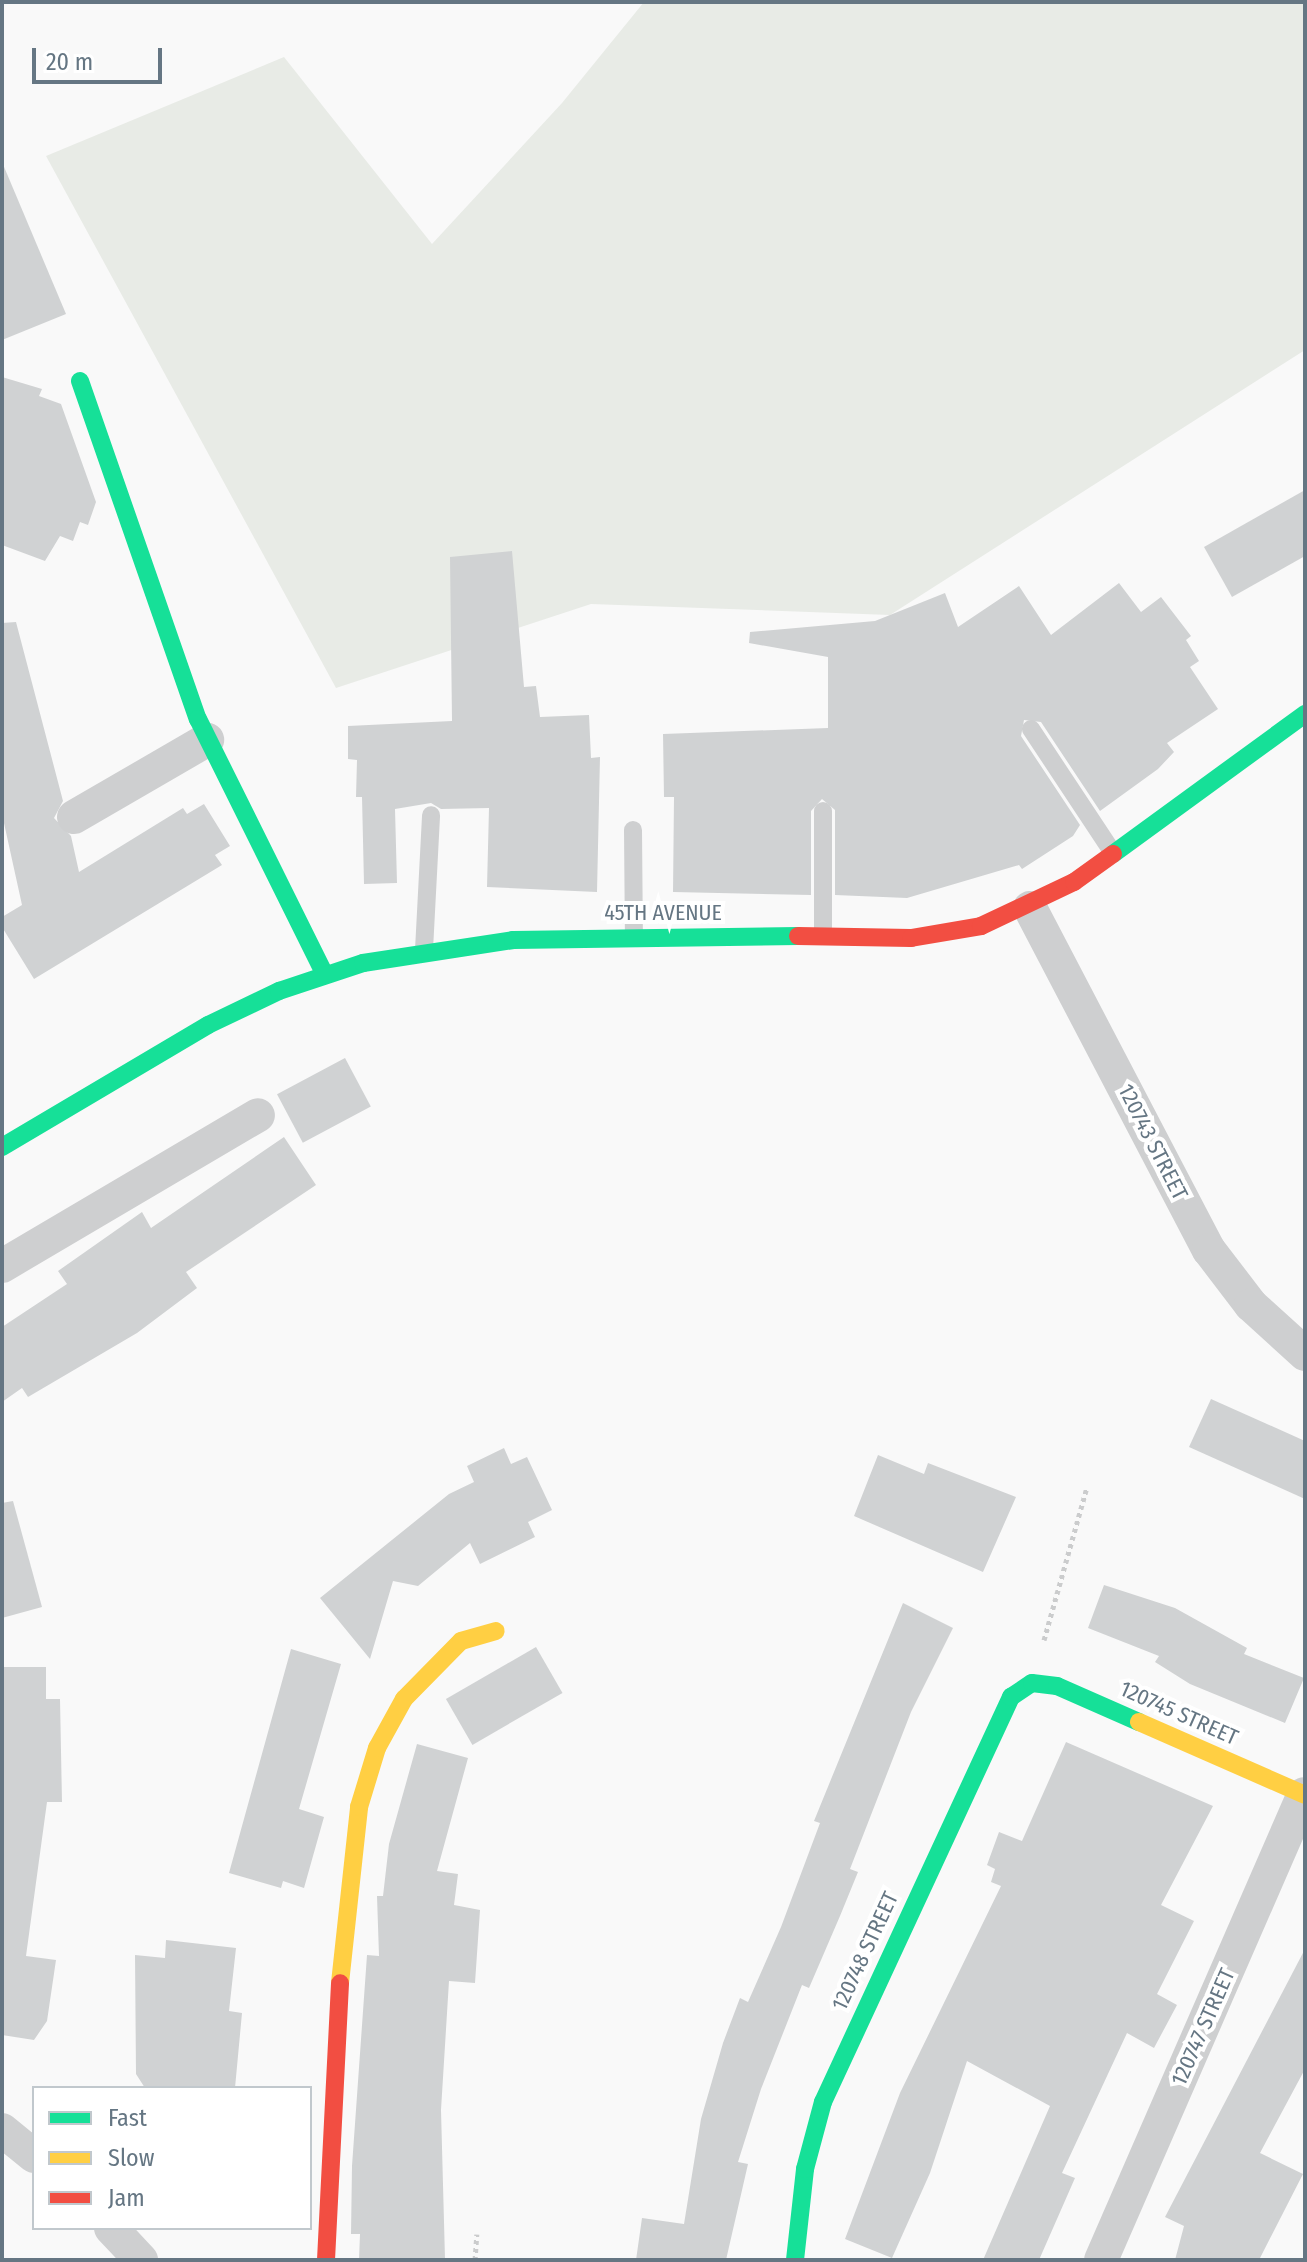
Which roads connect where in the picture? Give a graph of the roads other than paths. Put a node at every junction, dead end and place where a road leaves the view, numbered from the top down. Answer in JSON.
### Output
{"nodes":[{"id":1,"x":80,"y":381,"type":"dead end"},
{"id":2,"x":1305,"y":714,"type":"edge"},
{"id":3,"x":1031,"y":729,"type":"dead end"},
{"id":4,"x":207,"y":740,"type":"junction"},
{"id":5,"x":823,"y":811,"type":"dead end"},
{"id":6,"x":431,"y":815,"type":"dead end"},
{"id":7,"x":74,"y":817,"type":"dead end"},
{"id":8,"x":633,"y":830,"type":"dead end"},
{"id":9,"x":1113,"y":853,"type":"junction"},
{"id":10,"x":1030,"y":908,"type":"junction"},
{"id":11,"x":634,"y":935,"type":"junction"},
{"id":12,"x":823,"y":939,"type":"junction"},
{"id":13,"x":424,"y":950,"type":"junction"},
{"id":14,"x":324,"y":973,"type":"junction"},
{"id":15,"x":258,"y":1115,"type":"dead end"},
{"id":16,"x":2,"y":1147,"type":"edge"},
{"id":17,"x":2,"y":1266,"type":"edge"},
{"id":18,"x":1305,"y":1354,"type":"edge"},
{"id":19,"x":496,"y":1631,"type":"dead end"},
{"id":20,"x":1032,"y":1683,"type":"joint"},
{"id":21,"x":1305,"y":1794,"type":"edge"},
{"id":22,"x":113,"y":2230,"type":"edge"},
{"id":23,"x":141,"y":2260,"type":"edge"},
{"id":24,"x":326,"y":2260,"type":"edge"},
{"id":25,"x":795,"y":2260,"type":"edge"},
{"id":26,"x":1101,"y":2260,"type":"edge"}],
"edges":[{"from":1,"to":4,"type":"street"},
{"from":2,"to":9,"type":"street","name":"45TH AVENUE"},
{"from":3,"to":9,"type":"lane"},
{"from":4,"to":7,"type":"street"},
{"from":4,"to":14,"type":"street"},
{"from":5,"to":12,"type":"lane"},
{"from":6,"to":13,"type":"lane"},
{"from":8,"to":11,"type":"lane"},
{"from":9,"to":10,"type":"street","name":"45TH AVENUE"},
{"from":10,"to":12,"type":"street","name":"45TH AVENUE"},
{"from":10,"to":18,"type":"street","name":"120743 STREET"},
{"from":11,"to":12,"type":"street","name":"45TH AVENUE"},
{"from":11,"to":13,"type":"street","name":"45TH AVENUE"},
{"from":13,"to":14,"type":"street","name":"45TH AVENUE"},
{"from":14,"to":16,"type":"street","name":"45TH AVENUE"},
{"from":15,"to":17,"type":"street"},
{"from":19,"to":24,"type":"street"},
{"from":20,"to":21,"type":"street","name":"120745 STREET"},
{"from":20,"to":25,"type":"street","name":"120748 STREET"},
{"from":21,"to":26,"type":"street","name":"120747 STREET"},
{"from":22,"to":23,"type":"street"}]}
